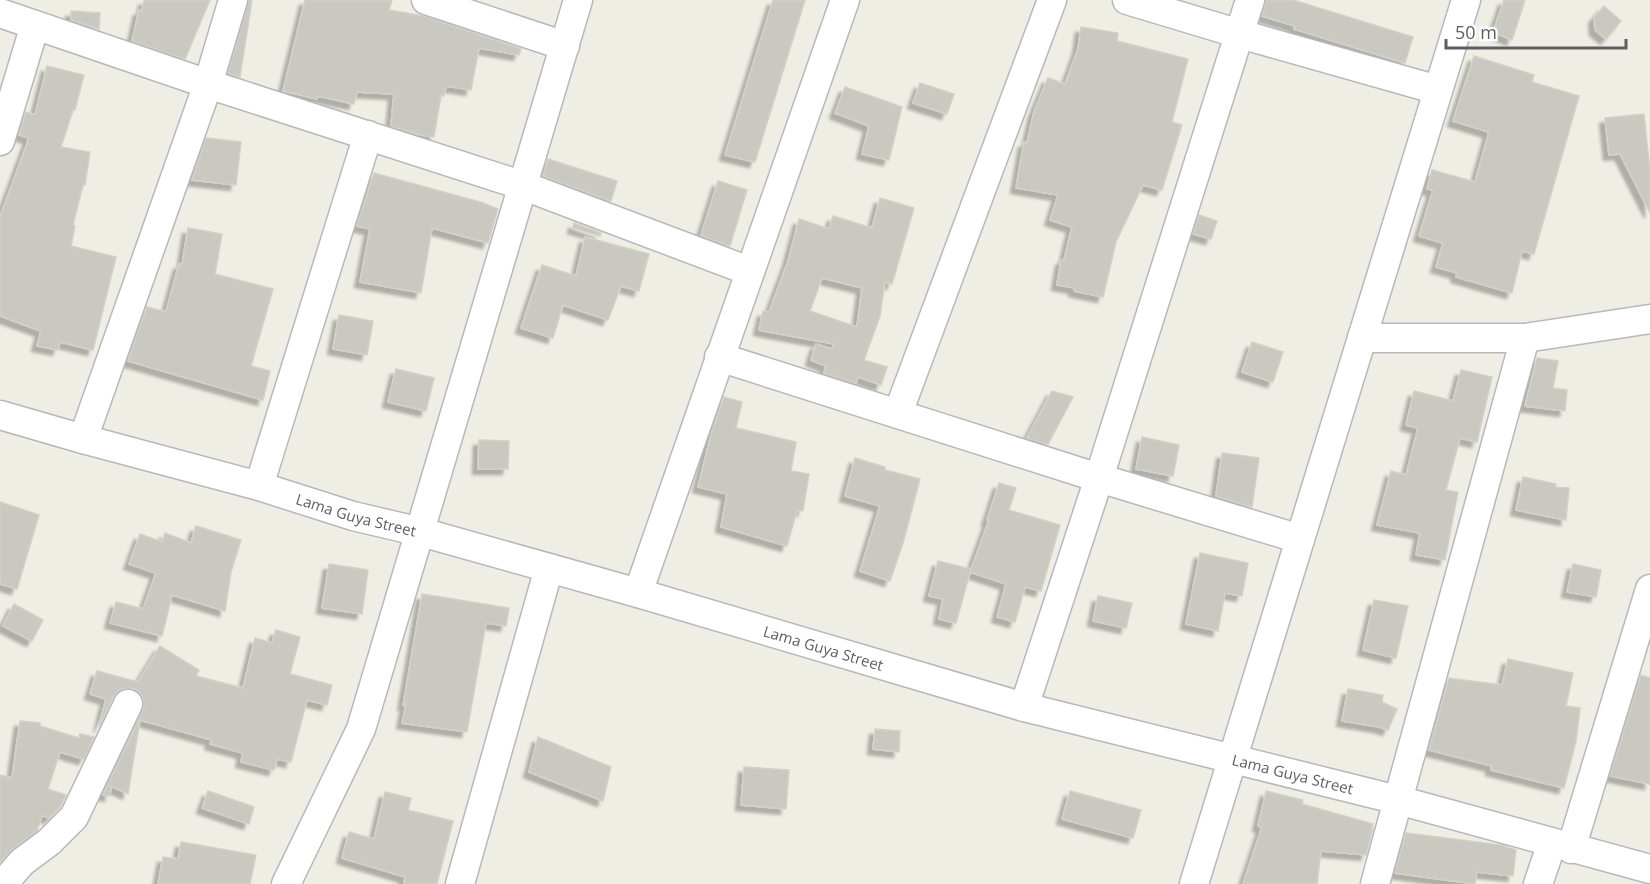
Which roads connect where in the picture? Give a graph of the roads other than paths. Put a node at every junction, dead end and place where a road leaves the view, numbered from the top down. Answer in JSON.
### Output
{"nodes":[{"id":1,"x":233,"y":0,"type":"edge"},
{"id":2,"x":426,"y":0,"type":"edge"},
{"id":3,"x":578,"y":0,"type":"edge"},
{"id":4,"x":844,"y":0,"type":"edge"},
{"id":5,"x":1052,"y":0,"type":"edge"},
{"id":6,"x":1128,"y":0,"type":"edge"},
{"id":7,"x":1250,"y":0,"type":"edge"},
{"id":8,"x":1466,"y":0,"type":"edge"},
{"id":9,"x":0,"y":13,"type":"edge"},
{"id":10,"x":35,"y":25,"type":"junction"},
{"id":11,"x":1240,"y":34,"type":"junction"},
{"id":12,"x":565,"y":46,"type":"junction"},
{"id":13,"x":208,"y":84,"type":"junction"},
{"id":14,"x":1438,"y":90,"type":"junction"},
{"id":15,"x":368,"y":135,"type":"junction"},
{"id":16,"x":0,"y":141,"type":"edge"},
{"id":17,"x":524,"y":186,"type":"junction"},
{"id":18,"x":749,"y":271,"type":"junction"},
{"id":19,"x":1650,"y":320,"type":"edge"},
{"id":20,"x":1362,"y":338,"type":"junction"},
{"id":21,"x":1525,"y":338,"type":"junction"},
{"id":22,"x":719,"y":357,"type":"junction"},
{"id":23,"x":898,"y":413,"type":"junction"},
{"id":24,"x":0,"y":415,"type":"edge"},
{"id":25,"x":83,"y":439,"type":"junction"},
{"id":26,"x":1099,"y":478,"type":"junction"},
{"id":27,"x":259,"y":486,"type":"junction"},
{"id":28,"x":420,"y":532,"type":"junction"},
{"id":29,"x":1300,"y":539,"type":"junction"},
{"id":30,"x":549,"y":568,"type":"junction"},
{"id":31,"x":1650,"y":589,"type":"edge"},
{"id":32,"x":638,"y":593,"type":"junction"},
{"id":33,"x":1644,"y":632,"type":"edge"},
{"id":34,"x":128,"y":704,"type":"dead end"},
{"id":35,"x":1024,"y":707,"type":"junction"},
{"id":36,"x":1232,"y":759,"type":"junction"},
{"id":37,"x":1398,"y":800,"type":"junction"},
{"id":38,"x":1561,"y":846,"type":"junction"},
{"id":39,"x":1650,"y":869,"type":"edge"},
{"id":40,"x":3,"y":884,"type":"edge"},
{"id":41,"x":286,"y":884,"type":"edge"},
{"id":42,"x":460,"y":884,"type":"edge"},
{"id":43,"x":1194,"y":884,"type":"edge"},
{"id":44,"x":1375,"y":884,"type":"edge"},
{"id":45,"x":1538,"y":884,"type":"edge"}],
"edges":[{"from":1,"to":13,"type":"street"},
{"from":2,"to":12,"type":"street"},
{"from":3,"to":12,"type":"street"},
{"from":4,"to":18,"type":"street"},
{"from":5,"to":23,"type":"street"},
{"from":6,"to":11,"type":"street"},
{"from":7,"to":11,"type":"street"},
{"from":8,"to":14,"type":"street"},
{"from":9,"to":10,"type":"street"},
{"from":10,"to":13,"type":"street"},
{"from":10,"to":16,"type":"street"},
{"from":11,"to":14,"type":"street"},
{"from":11,"to":26,"type":"street"},
{"from":12,"to":17,"type":"street"},
{"from":13,"to":15,"type":"street"},
{"from":13,"to":25,"type":"street"},
{"from":14,"to":20,"type":"street"},
{"from":15,"to":17,"type":"street"},
{"from":15,"to":27,"type":"street"},
{"from":17,"to":18,"type":"street"},
{"from":17,"to":28,"type":"street"},
{"from":18,"to":22,"type":"street"},
{"from":19,"to":21,"type":"street"},
{"from":20,"to":21,"type":"street"},
{"from":20,"to":29,"type":"street"},
{"from":21,"to":37,"type":"street"},
{"from":22,"to":23,"type":"street"},
{"from":22,"to":32,"type":"street"},
{"from":23,"to":26,"type":"street"},
{"from":24,"to":25,"type":"street","name":"Lama Guya Street"},
{"from":25,"to":27,"type":"street","name":"Lama Guya Street"},
{"from":26,"to":29,"type":"street"},
{"from":26,"to":35,"type":"street"},
{"from":27,"to":28,"type":"street","name":"Lama Guya Street"},
{"from":28,"to":30,"type":"street","name":"Lama Guya Street"},
{"from":28,"to":41,"type":"street"},
{"from":29,"to":36,"type":"street"},
{"from":30,"to":32,"type":"street","name":"Lama Guya Street"},
{"from":30,"to":42,"type":"street"},
{"from":31,"to":33,"type":"street"},
{"from":32,"to":35,"type":"street","name":"Lama Guya Street"},
{"from":33,"to":38,"type":"street"},
{"from":34,"to":40,"type":"street"},
{"from":35,"to":36,"type":"street","name":"Lama Guya Street"},
{"from":36,"to":37,"type":"street","name":"Lama Guya Street"},
{"from":36,"to":43,"type":"street"},
{"from":37,"to":38,"type":"street","name":"Lama Guya Street"},
{"from":37,"to":44,"type":"street"},
{"from":38,"to":39,"type":"street","name":"Lama Guya Street"},
{"from":38,"to":45,"type":"street"}]}
